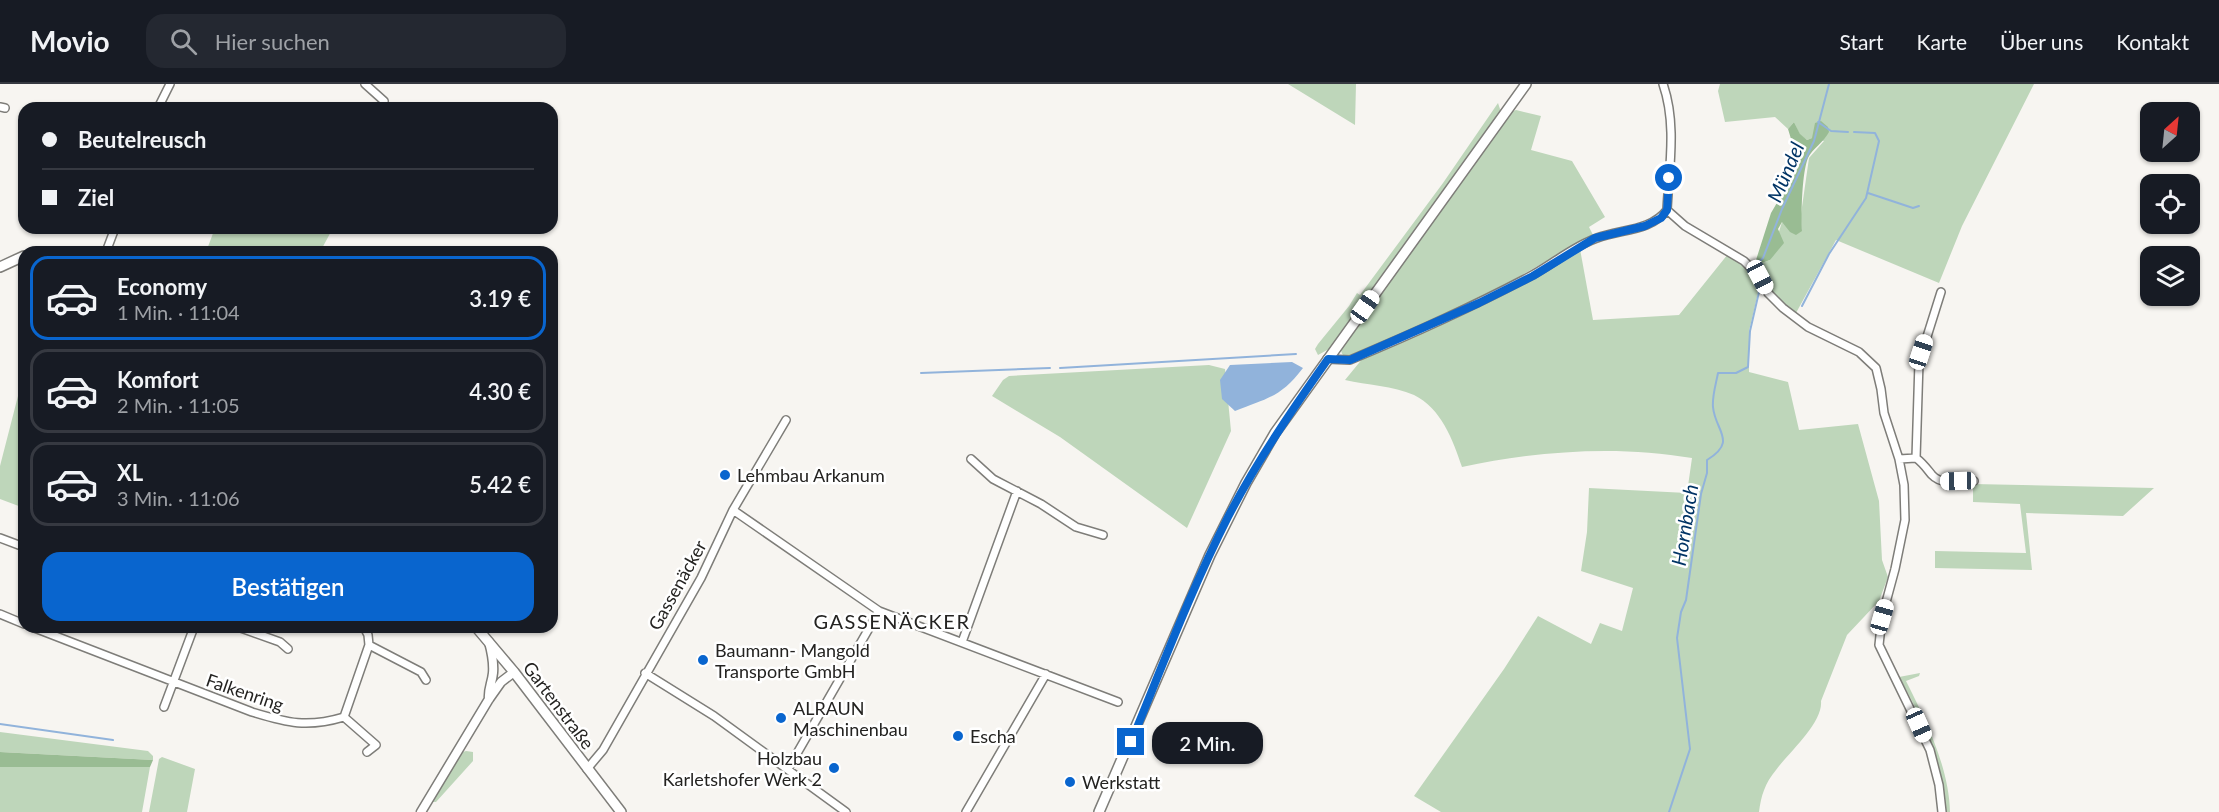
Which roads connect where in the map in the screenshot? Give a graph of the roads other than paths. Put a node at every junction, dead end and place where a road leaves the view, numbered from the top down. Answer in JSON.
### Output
{"nodes":[{"id":1,"x":169,"y":84,"type":"edge"},
{"id":2,"x":365,"y":84,"type":"edge"},
{"id":3,"x":1526,"y":84,"type":"edge"},
{"id":4,"x":1663,"y":84,"type":"edge"},
{"id":5,"x":384,"y":101,"type":"dead end"},
{"id":6,"x":161,"y":102,"type":"edge"},
{"id":7,"x":1667,"y":210,"type":"junction"},
{"id":8,"x":18,"y":259,"type":"edge"},
{"id":9,"x":0,"y":267,"type":"edge"},
{"id":10,"x":1941,"y":292,"type":"dead end"},
{"id":11,"x":1328,"y":359,"type":"junction"},
{"id":12,"x":786,"y":420,"type":"dead end"},
{"id":13,"x":1916,"y":458,"type":"junction"},
{"id":14,"x":971,"y":459,"type":"dead end"},
{"id":15,"x":1899,"y":459,"type":"junction"},
{"id":16,"x":1974,"y":481,"type":"dead end"},
{"id":17,"x":1017,"y":491,"type":"junction"},
{"id":18,"x":733,"y":510,"type":"junction"},
{"id":19,"x":1103,"y":535,"type":"dead end"},
{"id":20,"x":0,"y":538,"type":"edge"},
{"id":21,"x":18,"y":545,"type":"edge"},
{"id":22,"x":879,"y":611,"type":"junction"},
{"id":23,"x":0,"y":614,"type":"edge"},
{"id":24,"x":18,"y":622,"type":"edge"},
{"id":25,"x":47,"y":633,"type":"edge"},
{"id":26,"x":192,"y":633,"type":"edge"},
{"id":27,"x":255,"y":633,"type":"edge"},
{"id":28,"x":367,"y":633,"type":"edge"},
{"id":29,"x":481,"y":633,"type":"edge"},
{"id":30,"x":489,"y":642,"type":"junction"},
{"id":31,"x":962,"y":642,"type":"junction"},
{"id":32,"x":369,"y":645,"type":"junction"},
{"id":33,"x":288,"y":649,"type":"dead end"},
{"id":34,"x":514,"y":672,"type":"junction"},
{"id":35,"x":645,"y":673,"type":"junction"},
{"id":36,"x":1046,"y":674,"type":"junction"},
{"id":37,"x":426,"y":680,"type":"dead end"},
{"id":38,"x":173,"y":683,"type":"junction"},
{"id":39,"x":489,"y":699,"type":"junction"},
{"id":40,"x":1118,"y":702,"type":"dead end"},
{"id":41,"x":164,"y":707,"type":"dead end"},
{"id":42,"x":344,"y":717,"type":"junction"},
{"id":43,"x":367,"y":753,"type":"dead end"},
{"id":44,"x":587,"y":769,"type":"junction"},
{"id":45,"x":788,"y":769,"type":"junction"},
{"id":46,"x":422,"y":812,"type":"edge"},
{"id":47,"x":621,"y":812,"type":"edge"},
{"id":48,"x":846,"y":812,"type":"edge"},
{"id":49,"x":966,"y":812,"type":"edge"},
{"id":50,"x":1100,"y":812,"type":"edge"},
{"id":51,"x":1942,"y":812,"type":"edge"}],
"edges":[{"from":1,"to":6,"type":"street"},
{"from":2,"to":5,"type":"street"},
{"from":3,"to":11,"type":"main road"},
{"from":4,"to":7,"type":"street"},
{"from":7,"to":11,"type":"street"},
{"from":7,"to":15,"type":"street"},
{"from":8,"to":9,"type":"main road"},
{"from":10,"to":13,"type":"street"},
{"from":11,"to":50,"type":"main road"},
{"from":12,"to":18,"type":"street","name":"Gassenäcker"},
{"from":13,"to":15,"type":"street"},
{"from":13,"to":16,"type":"street"},
{"from":14,"to":17,"type":"street"},
{"from":15,"to":51,"type":"street"},
{"from":17,"to":19,"type":"street"},
{"from":17,"to":31,"type":"street"},
{"from":18,"to":22,"type":"street"},
{"from":18,"to":35,"type":"street","name":"Gassenäcker"},
{"from":20,"to":21,"type":"street"},
{"from":22,"to":31,"type":"street"},
{"from":22,"to":45,"type":"street"},
{"from":23,"to":24,"type":"street"},
{"from":25,"to":38,"type":"street","name":"Falkenring"},
{"from":26,"to":38,"type":"street"},
{"from":27,"to":33,"type":"street"},
{"from":28,"to":32,"type":"street"},
{"from":29,"to":30,"type":"main road","name":"Gartenstraße"},
{"from":30,"to":34,"type":"main road","name":"Gartenstraße"},
{"from":30,"to":39,"type":"street"},
{"from":31,"to":36,"type":"street"},
{"from":32,"to":37,"type":"street"},
{"from":32,"to":42,"type":"street"},
{"from":34,"to":39,"type":"street"},
{"from":34,"to":44,"type":"main road","name":"Gartenstraße"},
{"from":35,"to":44,"type":"street","name":"Gassenäcker"},
{"from":35,"to":45,"type":"street"},
{"from":36,"to":40,"type":"street"},
{"from":36,"to":49,"type":"street"},
{"from":38,"to":41,"type":"street"},
{"from":38,"to":42,"type":"street","name":"Falkenring"},
{"from":39,"to":46,"type":"street"},
{"from":42,"to":43,"type":"street"},
{"from":44,"to":47,"type":"main road","name":"Gartenstraße"},
{"from":45,"to":48,"type":"street"}]}
